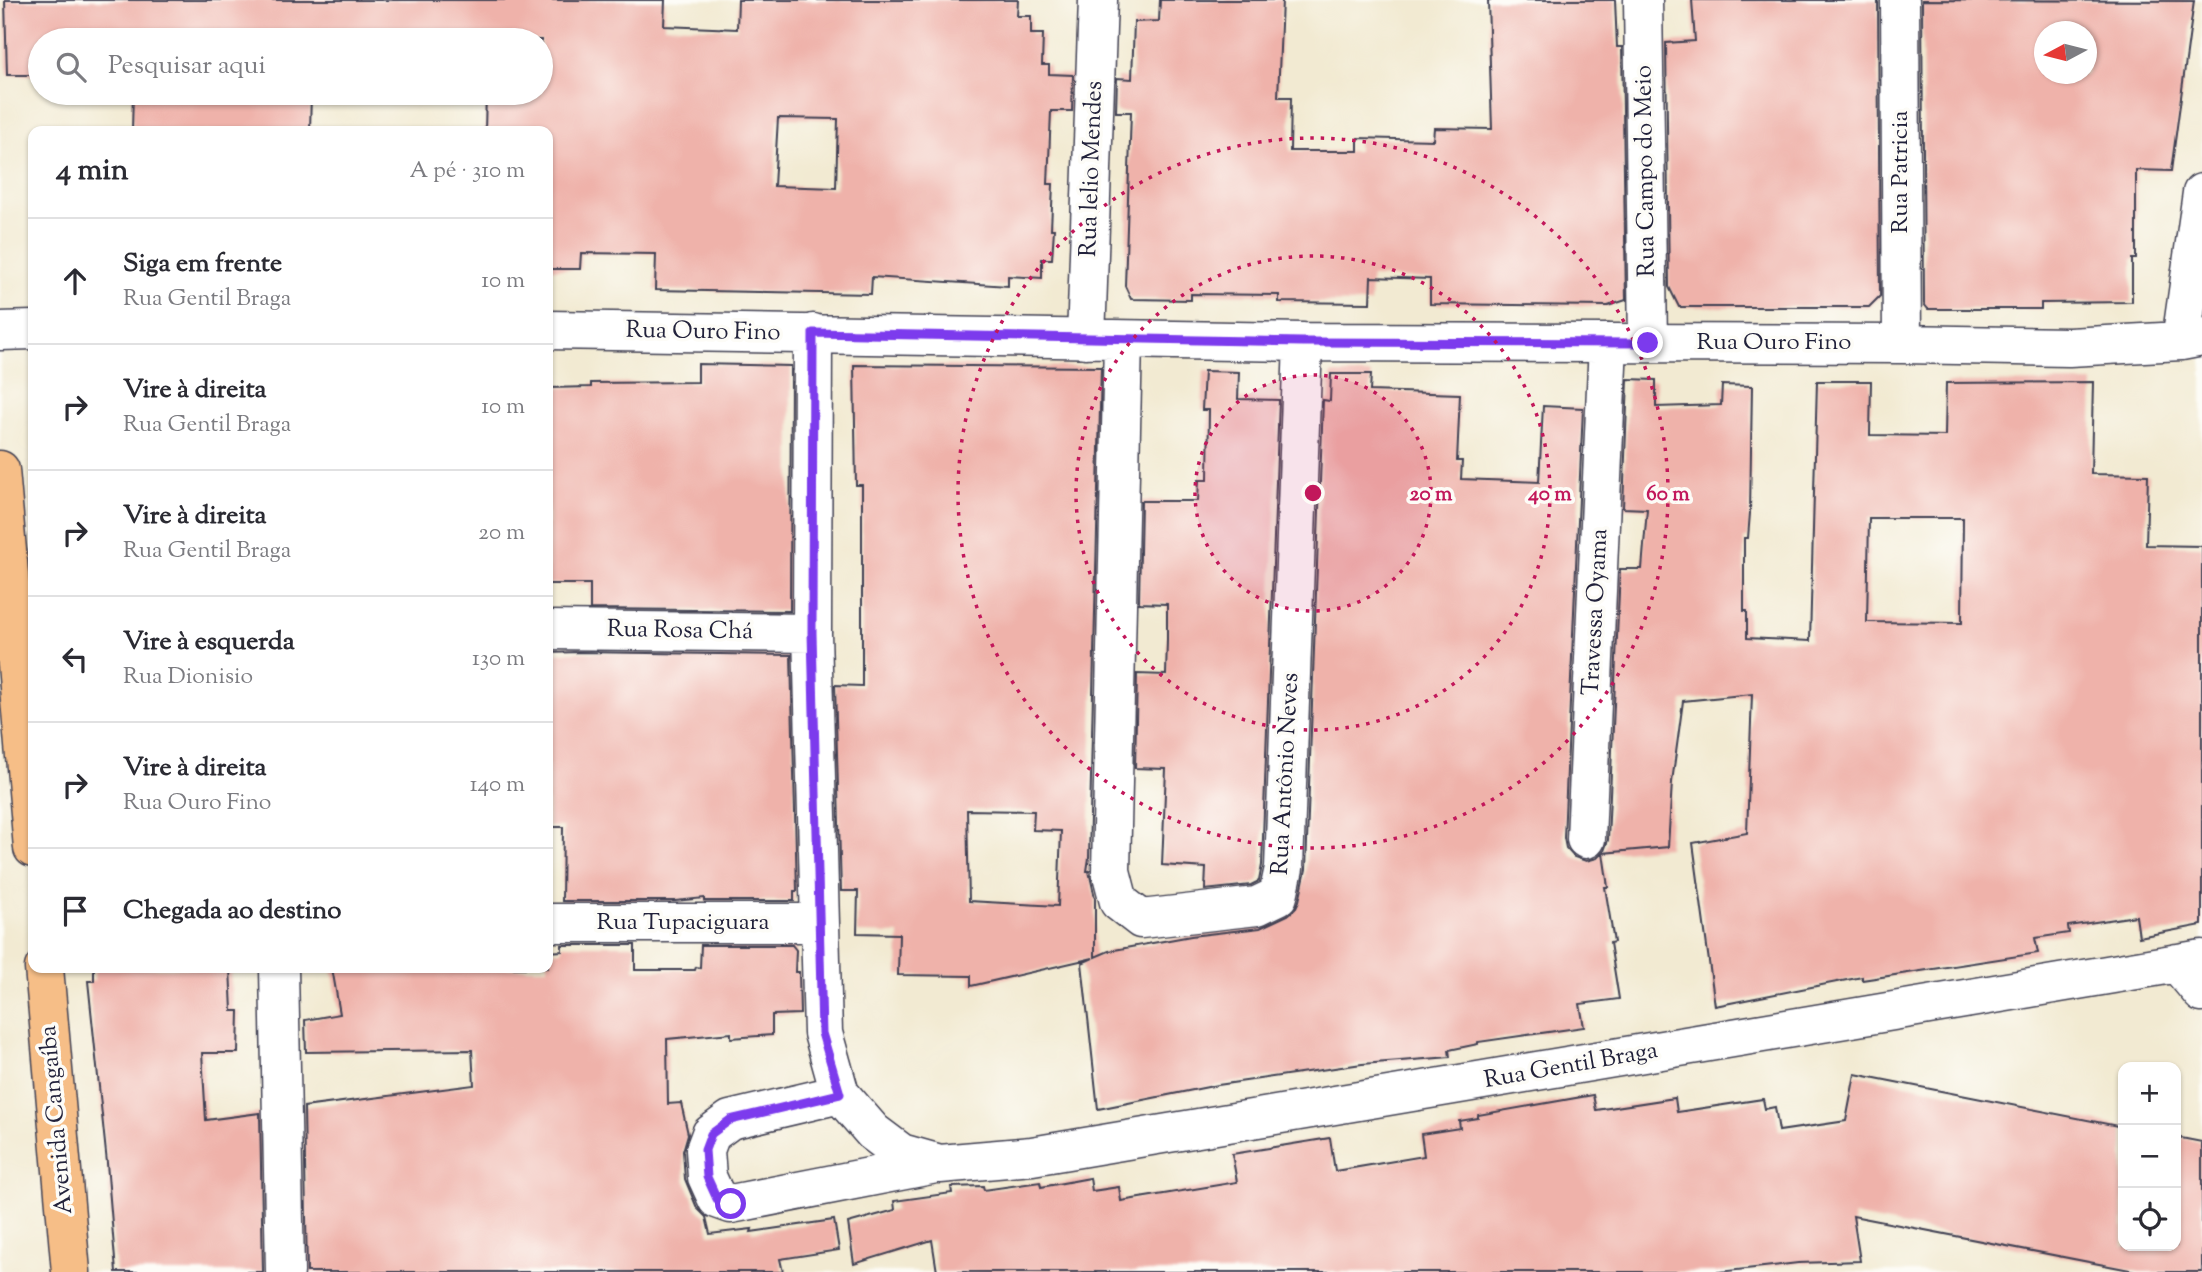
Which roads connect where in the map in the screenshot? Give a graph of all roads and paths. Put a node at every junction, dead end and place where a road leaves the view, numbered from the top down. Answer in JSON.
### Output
{"nodes":[{"id":1,"x":1098,"y":0,"type":"edge"},
{"id":2,"x":1643,"y":0,"type":"edge"},
{"id":3,"x":1900,"y":0,"type":"edge"},
{"id":4,"x":2202,"y":193,"type":"edge"},
{"id":5,"x":28,"y":330,"type":"edge"},
{"id":6,"x":553,"y":330,"type":"edge"},
{"id":7,"x":0,"y":331,"type":"edge"},
{"id":8,"x":813,"y":333,"type":"junction"},
{"id":9,"x":1104,"y":339,"type":"junction"},
{"id":10,"x":2192,"y":339,"type":"edge"},
{"id":11,"x":1303,"y":342,"type":"junction"},
{"id":12,"x":1608,"y":343,"type":"junction"},
{"id":13,"x":1648,"y":343,"type":"junction"},
{"id":14,"x":1902,"y":344,"type":"junction"},
{"id":15,"x":0,"y":471,"type":"edge"},
{"id":16,"x":553,"y":630,"type":"edge"},
{"id":17,"x":812,"y":633,"type":"junction"},
{"id":18,"x":28,"y":791,"type":"edge"},
{"id":19,"x":1586,"y":839,"type":"dead end"},
{"id":20,"x":553,"y":923,"type":"edge"},
{"id":21,"x":819,"y":923,"type":"junction"},
{"id":22,"x":2190,"y":961,"type":"edge"},
{"id":23,"x":44,"y":973,"type":"edge"},
{"id":24,"x":279,"y":973,"type":"edge"},
{"id":25,"x":2202,"y":993,"type":"edge"},
{"id":26,"x":840,"y":1094,"type":"junction"},
{"id":27,"x":940,"y":1164,"type":"junction"},
{"id":28,"x":71,"y":1272,"type":"edge"},
{"id":29,"x":285,"y":1272,"type":"edge"}],
"edges":[{"from":1,"to":9,"type":"street","name":"Rua lelio Mendes"},
{"from":2,"to":13,"type":"street","name":"Rua Campo do Meio"},
{"from":3,"to":14,"type":"street","name":"Rua Patricia"},
{"from":4,"to":10,"type":"street"},
{"from":5,"to":7,"type":"street"},
{"from":6,"to":8,"type":"street","name":"Rua Ouro Fino"},
{"from":8,"to":9,"type":"street","name":"Rua Ouro Fino"},
{"from":8,"to":17,"type":"street"},
{"from":9,"to":11,"type":"street","name":"Rua Ouro Fino"},
{"from":9,"to":11,"type":"street","name":"Rua Antônio Neves"},
{"from":10,"to":14,"type":"street","name":"Rua Ouro Fino"},
{"from":11,"to":12,"type":"street","name":"Rua Ouro Fino"},
{"from":12,"to":13,"type":"street","name":"Rua Ouro Fino"},
{"from":12,"to":19,"type":"street","name":"Travessa Oyama"},
{"from":13,"to":14,"type":"street","name":"Rua Ouro Fino"},
{"from":15,"to":18,"type":"main road"},
{"from":16,"to":17,"type":"street","name":"Rua Rosa Chá"},
{"from":17,"to":21,"type":"street"},
{"from":20,"to":21,"type":"street","name":"Rua Tupaciguara"},
{"from":21,"to":26,"type":"street"},
{"from":22,"to":25,"type":"street"},
{"from":22,"to":27,"type":"street","name":"Rua Gentil Braga"},
{"from":23,"to":28,"type":"main road","name":"Avenida Cangaíba"},
{"from":24,"to":29,"type":"street"},
{"from":26,"to":27,"type":"street","name":"Rua Gentil Braga"},
{"from":26,"to":27,"type":"street","name":"Rua Gentil Braga"}]}
